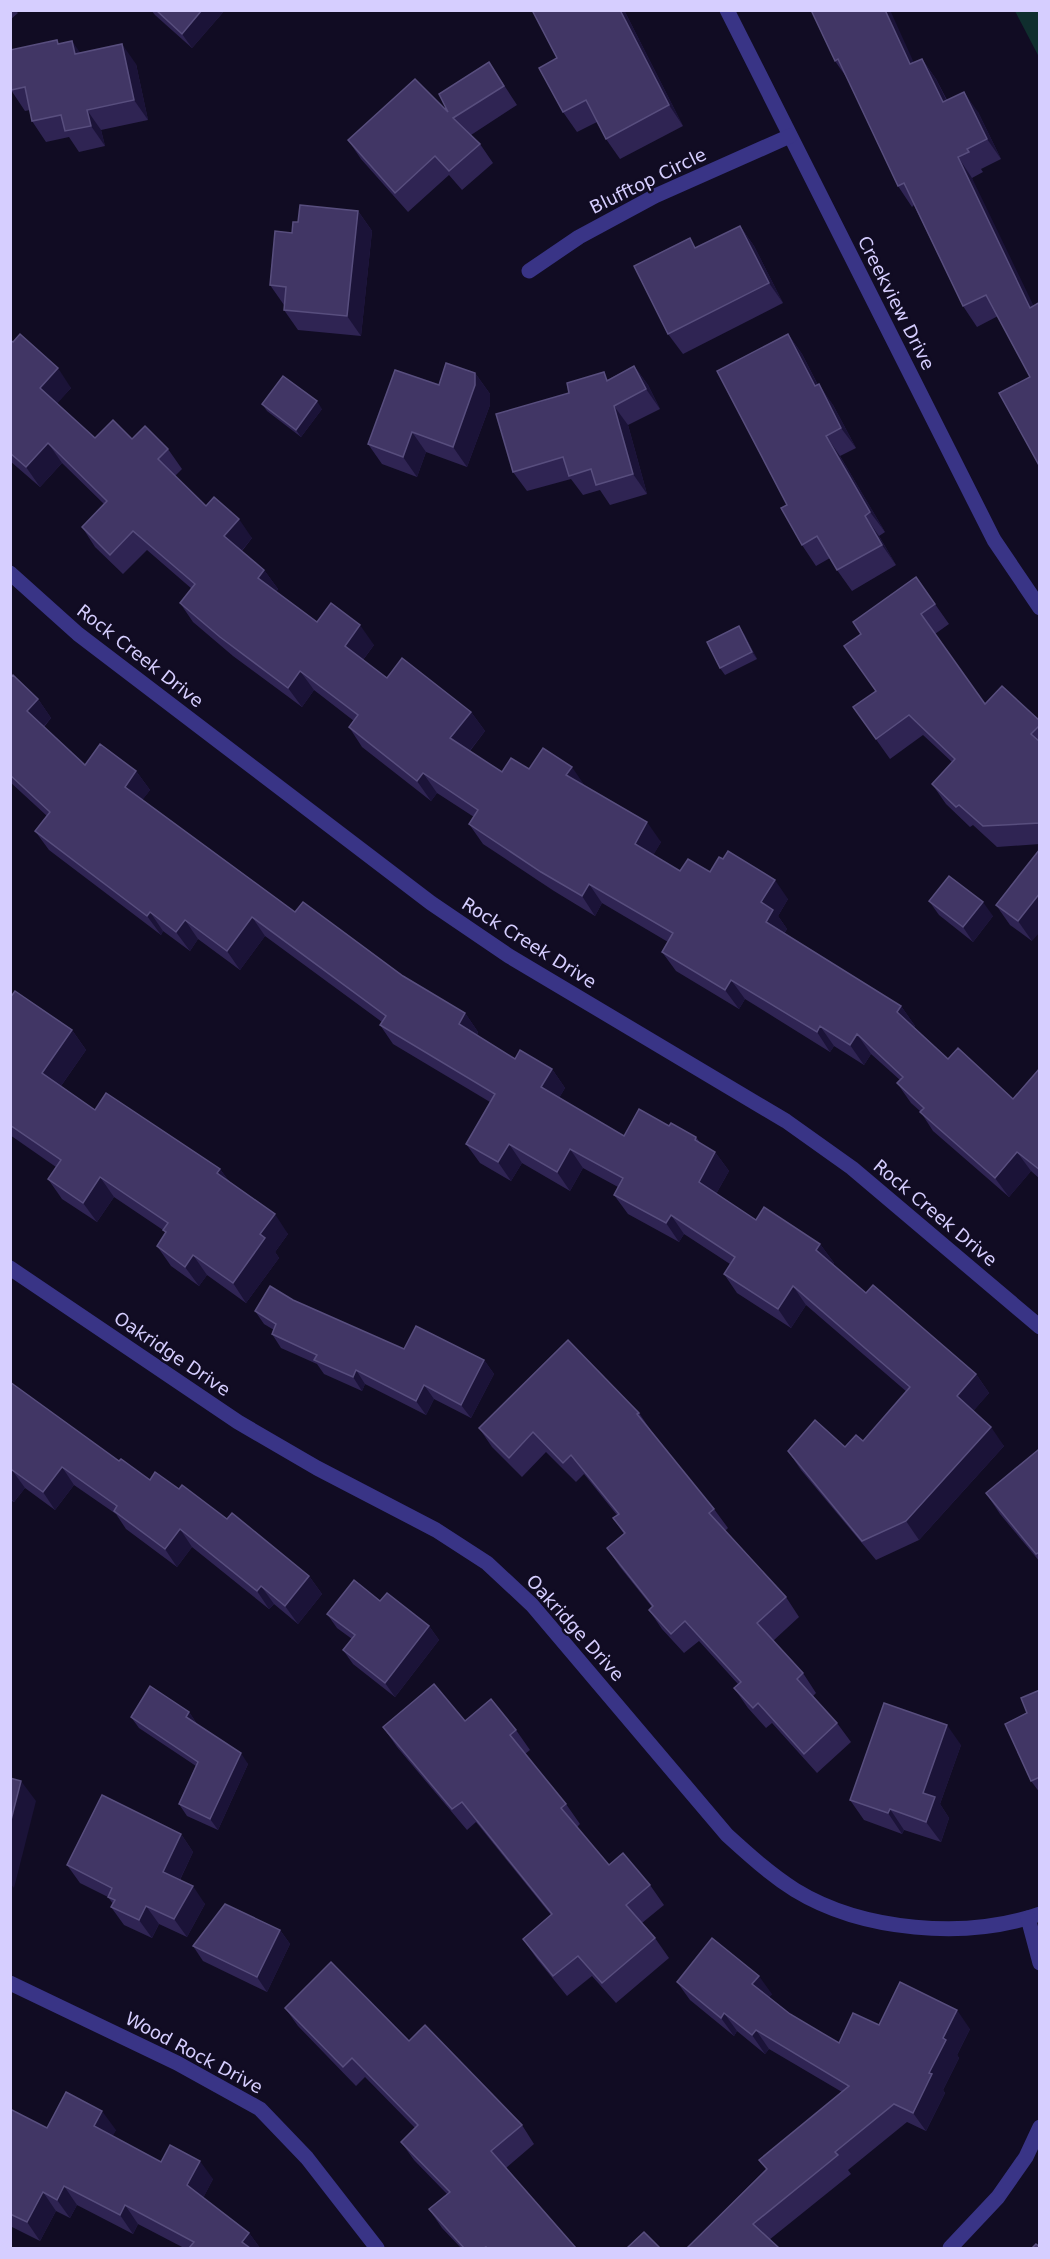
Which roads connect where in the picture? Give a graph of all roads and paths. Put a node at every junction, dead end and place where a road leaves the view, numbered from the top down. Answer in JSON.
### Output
{"nodes":[{"id":1,"x":727,"y":10,"type":"edge"},
{"id":2,"x":790,"y":136,"type":"junction"},
{"id":3,"x":529,"y":271,"type":"dead end"},
{"id":4,"x":10,"y":573,"type":"edge"},
{"id":5,"x":1040,"y":608,"type":"edge"},
{"id":6,"x":10,"y":1268,"type":"edge"},
{"id":7,"x":1040,"y":1327,"type":"edge"},
{"id":8,"x":1034,"y":1916,"type":"edge"},
{"id":9,"x":1040,"y":1963,"type":"edge"},
{"id":10,"x":10,"y":1983,"type":"edge"},
{"id":11,"x":1040,"y":2127,"type":"edge"},
{"id":12,"x":377,"y":2248,"type":"edge"},
{"id":13,"x":950,"y":2248,"type":"edge"}],
"edges":[{"from":1,"to":2,"type":"street","name":"Creekview Drive"},
{"from":2,"to":3,"type":"street","name":"Blufftop Circle"},
{"from":2,"to":5,"type":"street","name":"Creekview Drive"},
{"from":4,"to":7,"type":"street","name":"Rock Creek Drive"},
{"from":6,"to":8,"type":"street","name":"Oakridge Drive"},
{"from":8,"to":9,"type":"street"},
{"from":10,"to":12,"type":"street","name":"Wood Rock Drive"},
{"from":11,"to":13,"type":"street"}]}
